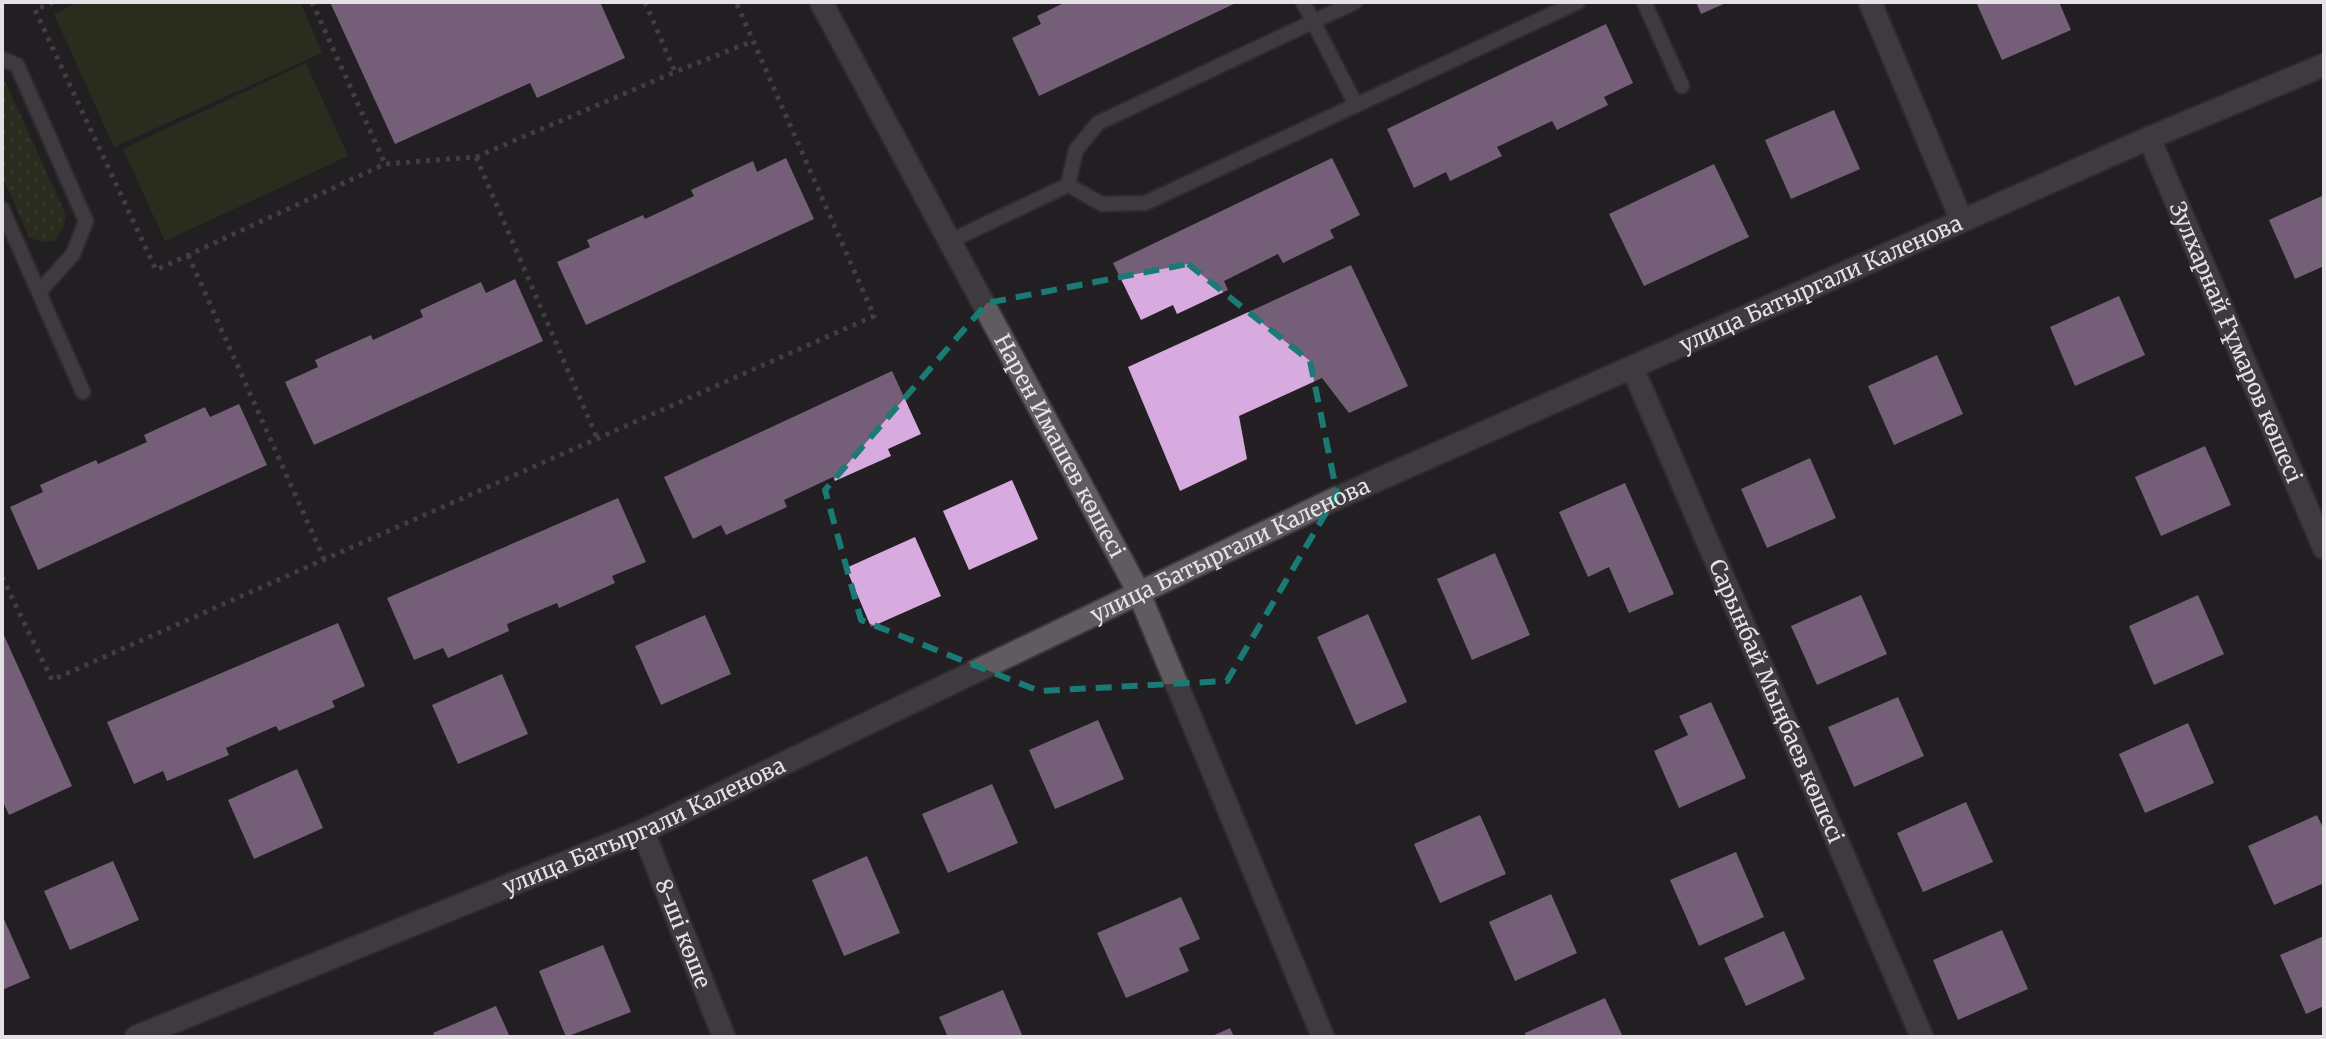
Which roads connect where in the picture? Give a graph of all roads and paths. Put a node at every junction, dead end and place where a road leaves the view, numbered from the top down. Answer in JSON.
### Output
{"nodes":[{"id":1,"x":53,"y":2,"type":"edge"},
{"id":2,"x":312,"y":2,"type":"edge"},
{"id":3,"x":645,"y":2,"type":"edge"},
{"id":4,"x":736,"y":2,"type":"edge"},
{"id":5,"x":821,"y":2,"type":"edge"},
{"id":6,"x":1303,"y":2,"type":"edge"},
{"id":7,"x":1355,"y":2,"type":"edge"},
{"id":8,"x":1578,"y":2,"type":"edge"},
{"id":9,"x":1644,"y":2,"type":"edge"},
{"id":10,"x":1870,"y":2,"type":"edge"},
{"id":11,"x":1313,"y":22,"type":"junction"},
{"id":12,"x":753,"y":41,"type":"junction"},
{"id":13,"x":2,"y":59,"type":"edge"},
{"id":14,"x":2324,"y":65,"type":"edge"},
{"id":15,"x":675,"y":72,"type":"junction"},
{"id":16,"x":1682,"y":86,"type":"dead end"},
{"id":17,"x":1356,"y":105,"type":"junction"},
{"id":18,"x":2149,"y":138,"type":"junction"},
{"id":19,"x":476,"y":157,"type":"junction"},
{"id":20,"x":385,"y":164,"type":"junction"},
{"id":21,"x":1068,"y":185,"type":"junction"},
{"id":22,"x":2,"y":209,"type":"edge"},
{"id":23,"x":1962,"y":221,"type":"junction"},
{"id":24,"x":950,"y":241,"type":"junction"},
{"id":25,"x":188,"y":255,"type":"junction"},
{"id":26,"x":40,"y":291,"type":"junction"},
{"id":27,"x":1632,"y":367,"type":"junction"},
{"id":28,"x":83,"y":392,"type":"dead end"},
{"id":29,"x":597,"y":438,"type":"junction"},
{"id":30,"x":2324,"y":548,"type":"edge"},
{"id":31,"x":324,"y":559,"type":"junction"},
{"id":32,"x":2,"y":577,"type":"edge"},
{"id":33,"x":1138,"y":591,"type":"junction"},
{"id":34,"x":643,"y":831,"type":"junction"},
{"id":35,"x":136,"y":1037,"type":"edge"},
{"id":36,"x":724,"y":1037,"type":"edge"},
{"id":37,"x":1323,"y":1037,"type":"edge"},
{"id":38,"x":1922,"y":1037,"type":"edge"}],
"edges":[{"from":1,"to":25,"type":"path"},
{"from":2,"to":20,"type":"path"},
{"from":3,"to":15,"type":"path"},
{"from":4,"to":12,"type":"path"},
{"from":5,"to":24,"type":"street","name":"Нарен Имашев көшесi"},
{"from":6,"to":11,"type":"lane"},
{"from":7,"to":11,"type":"lane"},
{"from":8,"to":17,"type":"lane"},
{"from":9,"to":16,"type":"lane"},
{"from":10,"to":23,"type":"street"},
{"from":11,"to":17,"type":"lane"},
{"from":11,"to":21,"type":"lane"},
{"from":12,"to":15,"type":"path"},
{"from":12,"to":29,"type":"path"},
{"from":13,"to":26,"type":"lane"},
{"from":14,"to":18,"type":"street","name":"улица Батыргали Каленова"},
{"from":15,"to":19,"type":"path"},
{"from":17,"to":21,"type":"lane"},
{"from":18,"to":23,"type":"street","name":"улица Батыргали Каленова"},
{"from":18,"to":30,"type":"street","name":"Зулхарнай Ғұмаров көшесі"},
{"from":19,"to":20,"type":"path"},
{"from":19,"to":29,"type":"path"},
{"from":20,"to":25,"type":"path"},
{"from":21,"to":24,"type":"lane"},
{"from":22,"to":26,"type":"lane"},
{"from":23,"to":27,"type":"street","name":"улица Батыргали Каленова"},
{"from":24,"to":33,"type":"street","name":"Нарен Имашев көшесi"},
{"from":25,"to":31,"type":"path"},
{"from":26,"to":28,"type":"lane"},
{"from":27,"to":33,"type":"street","name":"улица Батыргали Каленова"},
{"from":27,"to":38,"type":"street","name":"Сарынбай Мыңбаев көшесі"},
{"from":29,"to":31,"type":"path"},
{"from":31,"to":32,"type":"path"},
{"from":33,"to":34,"type":"street","name":"улица Батыргали Каленова"},
{"from":33,"to":37,"type":"street","name":"Нарен Имашев көшесi"},
{"from":34,"to":35,"type":"street","name":"улица Батыргали Каленова"},
{"from":34,"to":36,"type":"street","name":"8-шi көше"}]}
